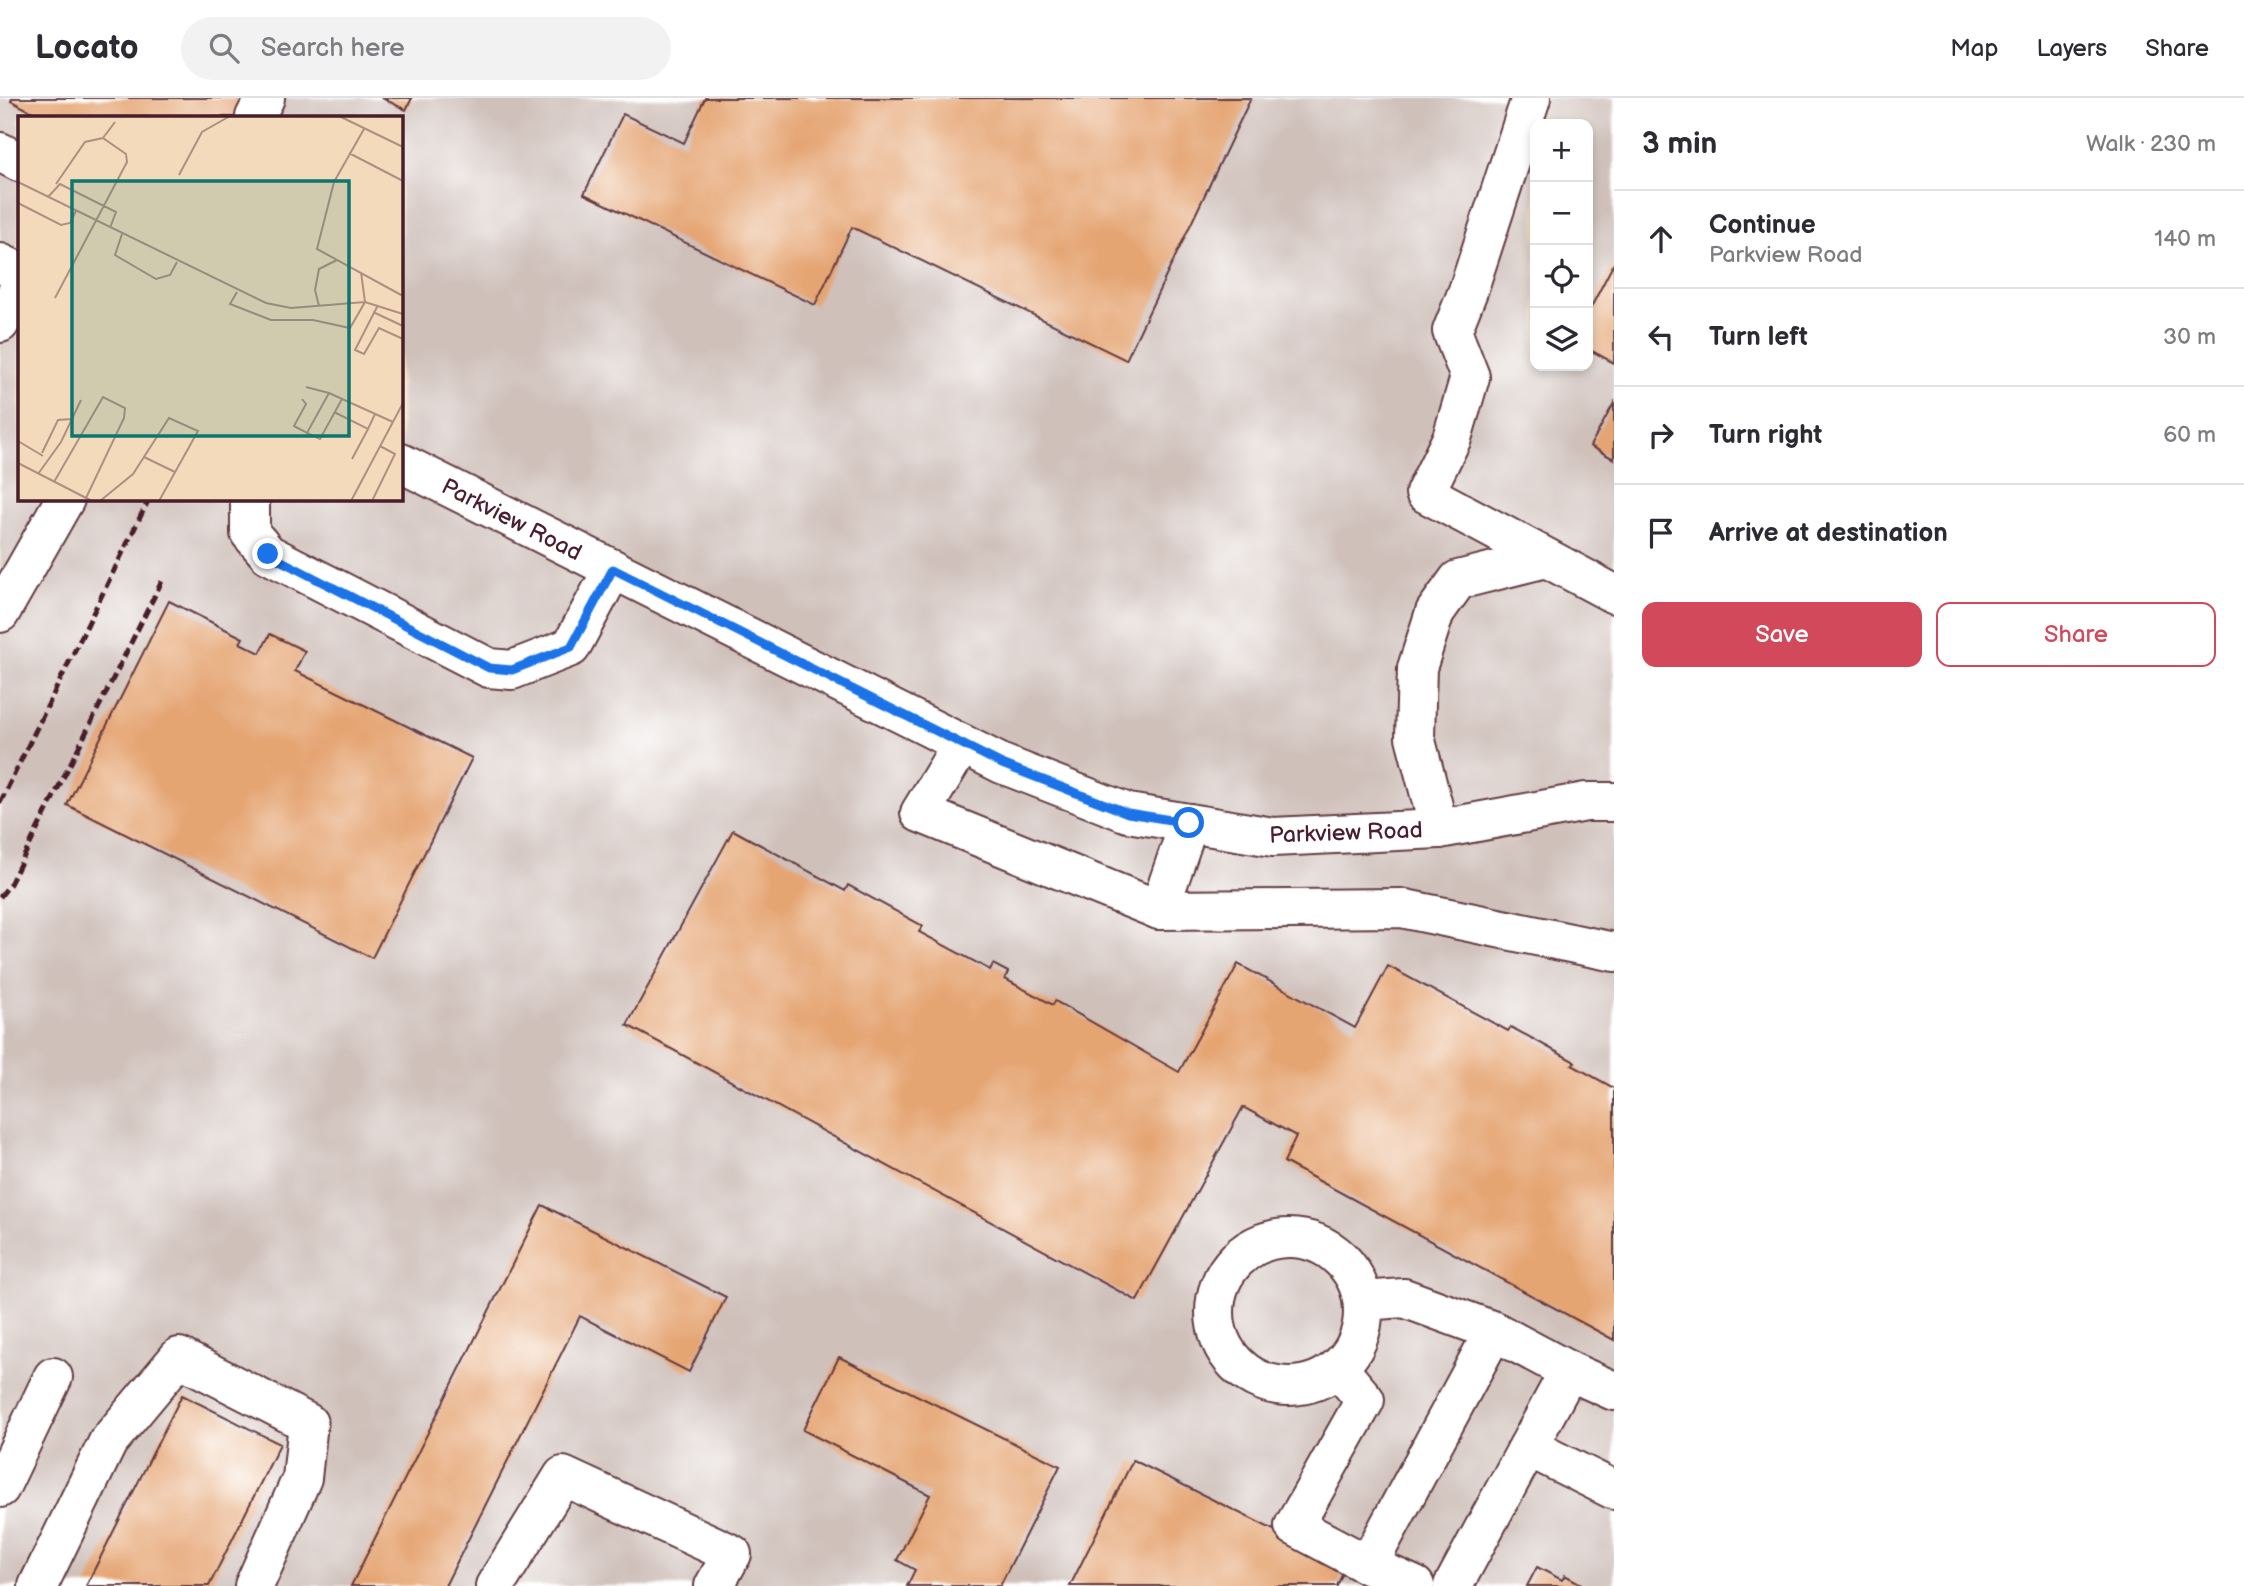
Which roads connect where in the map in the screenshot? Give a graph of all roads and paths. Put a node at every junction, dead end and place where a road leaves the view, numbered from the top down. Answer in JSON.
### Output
{"nodes":[{"id":1,"x":265,"y":98,"type":"edge"},
{"id":2,"x":1531,"y":98,"type":"edge"},
{"id":3,"x":256,"y":116,"type":"edge"},
{"id":4,"x":0,"y":152,"type":"edge"},
{"id":5,"x":18,"y":161,"type":"edge"},
{"id":6,"x":0,"y":262,"type":"edge"},
{"id":7,"x":18,"y":271,"type":"edge"},
{"id":8,"x":18,"y":291,"type":"edge"},
{"id":9,"x":0,"y":323,"type":"edge"},
{"id":10,"x":402,"y":464,"type":"edge"},
{"id":11,"x":64,"y":500,"type":"edge"},
{"id":12,"x":250,"y":500,"type":"edge"},
{"id":13,"x":1546,"y":558,"type":"junction"},
{"id":14,"x":613,"y":569,"type":"junction"},
{"id":15,"x":1614,"y":594,"type":"edge"},
{"id":16,"x":0,"y":613,"type":"edge"},
{"id":17,"x":962,"y":744,"type":"junction"},
{"id":18,"x":1614,"y":802,"type":"edge"},
{"id":19,"x":1189,"y":823,"type":"junction"},
{"id":20,"x":1439,"y":828,"type":"junction"},
{"id":21,"x":1159,"y":910,"type":"junction"},
{"id":22,"x":1614,"y":952,"type":"edge"},
{"id":23,"x":1363,"y":1301,"type":"junction"},
{"id":24,"x":1494,"y":1331,"type":"junction"},
{"id":25,"x":1338,"y":1368,"type":"junction"},
{"id":26,"x":1569,"y":1371,"type":"junction"},
{"id":27,"x":52,"y":1377,"type":"dead end"},
{"id":28,"x":1614,"y":1391,"type":"edge"},
{"id":29,"x":1528,"y":1447,"type":"junction"},
{"id":30,"x":0,"y":1488,"type":"edge"},
{"id":31,"x":1614,"y":1490,"type":"edge"},
{"id":32,"x":1368,"y":1565,"type":"junction"},
{"id":33,"x":38,"y":1586,"type":"edge"},
{"id":34,"x":254,"y":1586,"type":"edge"},
{"id":35,"x":495,"y":1586,"type":"edge"},
{"id":36,"x":714,"y":1586,"type":"edge"},
{"id":37,"x":1415,"y":1586,"type":"edge"},
{"id":38,"x":1453,"y":1586,"type":"edge"}],
"edges":[{"from":1,"to":3,"type":"street"},
{"from":2,"to":13,"type":"street"},
{"from":4,"to":5,"type":"street"},
{"from":6,"to":7,"type":"street"},
{"from":8,"to":9,"type":"street"},
{"from":10,"to":14,"type":"street","name":"Parkview Road"},
{"from":11,"to":16,"type":"street"},
{"from":12,"to":14,"type":"street"},
{"from":13,"to":15,"type":"street"},
{"from":13,"to":20,"type":"street"},
{"from":14,"to":17,"type":"street","name":"Parkview Road"},
{"from":17,"to":19,"type":"street","name":"Parkview Road"},
{"from":17,"to":21,"type":"street"},
{"from":18,"to":20,"type":"street","name":"Parkview Road"},
{"from":19,"to":20,"type":"street","name":"Parkview Road"},
{"from":19,"to":21,"type":"street"},
{"from":21,"to":22,"type":"street"},
{"from":23,"to":24,"type":"street"},
{"from":23,"to":25,"type":"street"},
{"from":23,"to":25,"type":"street"},
{"from":24,"to":26,"type":"street"},
{"from":24,"to":32,"type":"street"},
{"from":25,"to":32,"type":"street"},
{"from":26,"to":28,"type":"street"},
{"from":26,"to":29,"type":"street"},
{"from":27,"to":30,"type":"street"},
{"from":29,"to":31,"type":"street"},
{"from":29,"to":38,"type":"street"},
{"from":32,"to":37,"type":"street"},
{"from":33,"to":34,"type":"street"},
{"from":35,"to":36,"type":"street"}]}
